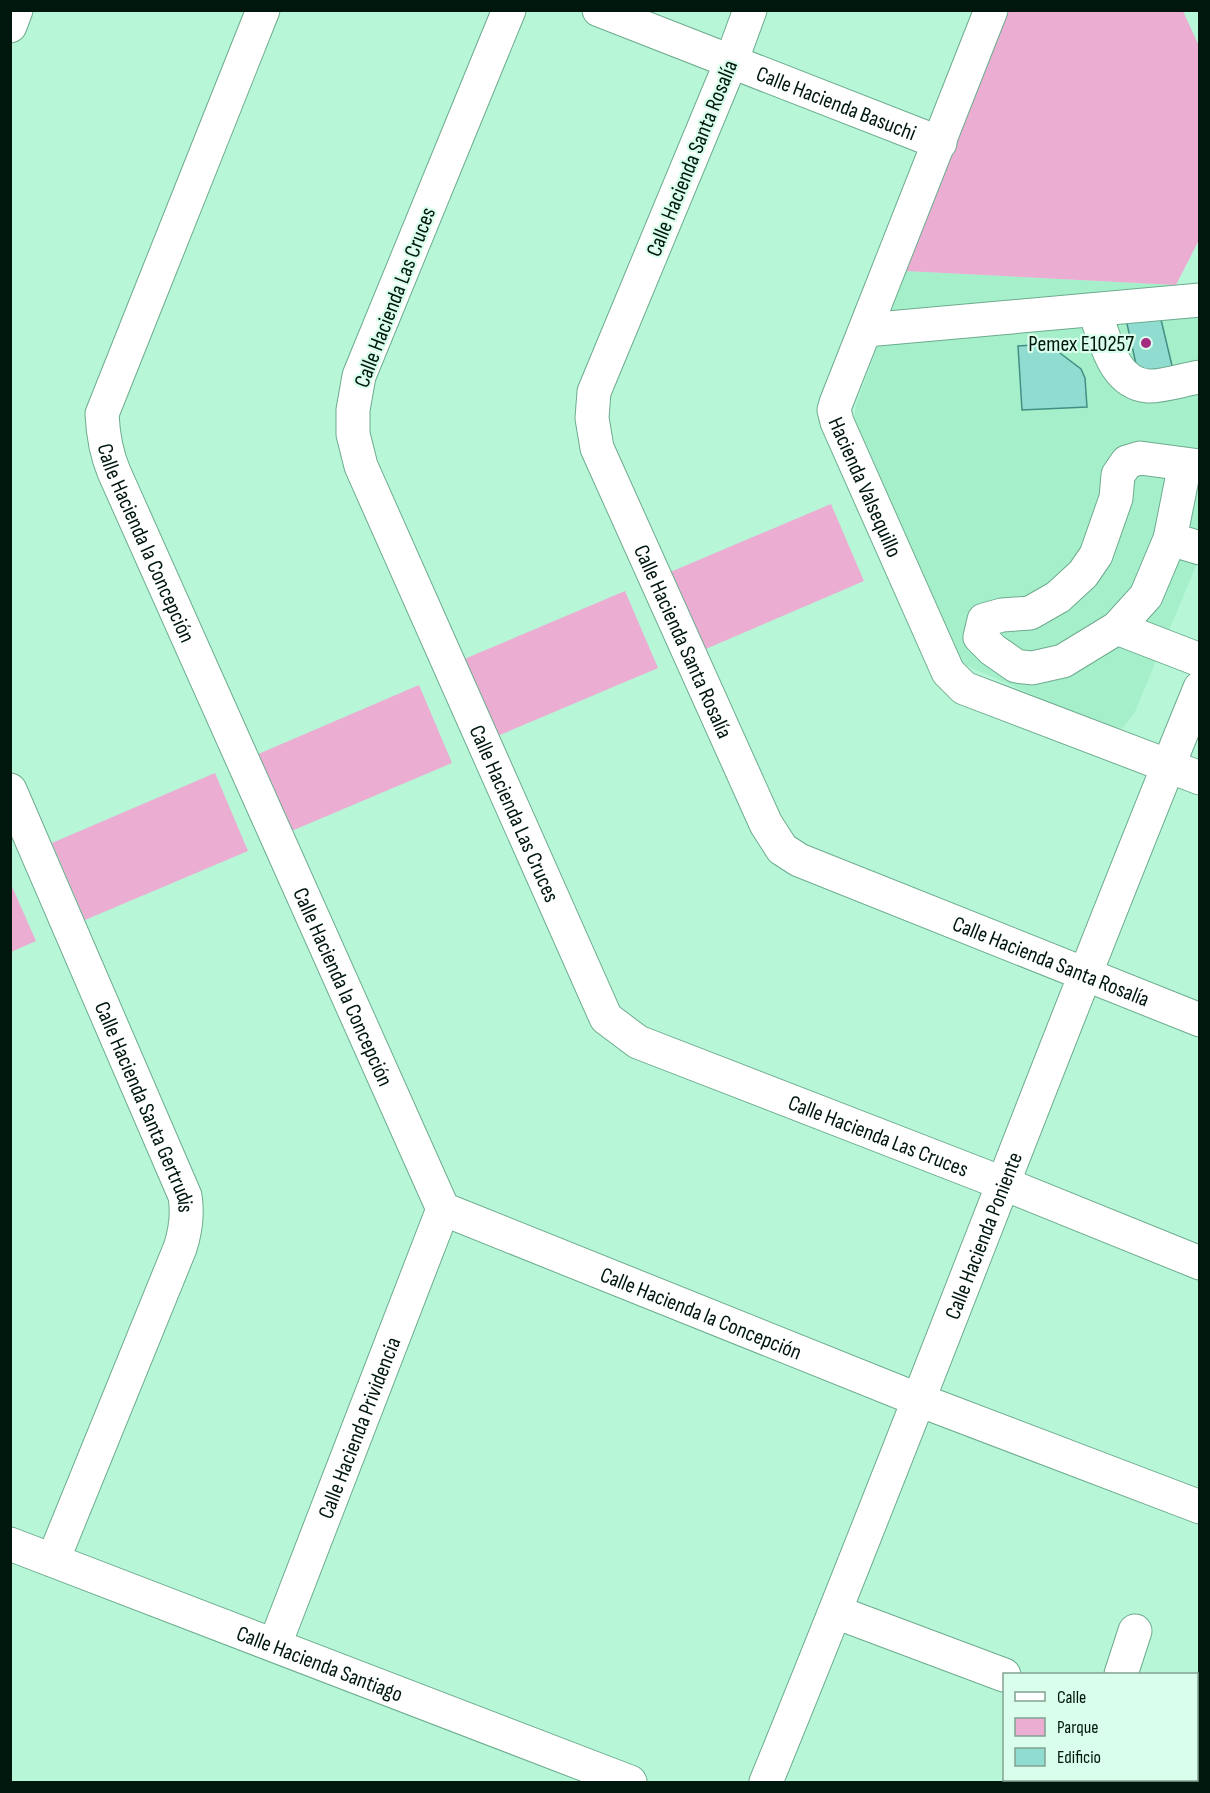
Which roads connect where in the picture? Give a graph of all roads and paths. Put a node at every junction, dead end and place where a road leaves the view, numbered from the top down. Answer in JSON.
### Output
{"nodes":[{"id":1,"x":16,"y":10,"type":"edge"},
{"id":2,"x":263,"y":10,"type":"edge"},
{"id":3,"x":509,"y":10,"type":"edge"},
{"id":4,"x":598,"y":10,"type":"edge"},
{"id":5,"x":750,"y":10,"type":"edge"},
{"id":6,"x":991,"y":10,"type":"edge"},
{"id":7,"x":10,"y":26,"type":"edge"},
{"id":8,"x":731,"y":62,"type":"junction"},
{"id":9,"x":940,"y":143,"type":"junction"},
{"id":10,"x":1200,"y":300,"type":"edge"},
{"id":11,"x":1094,"y":310,"type":"junction"},
{"id":12,"x":866,"y":330,"type":"junction"},
{"id":13,"x":1200,"y":377,"type":"edge"},
{"id":14,"x":1192,"y":465,"type":"edge"},
{"id":15,"x":1185,"y":544,"type":"edge"},
{"id":16,"x":1117,"y":628,"type":"junction"},
{"id":17,"x":1200,"y":660,"type":"edge"},
{"id":18,"x":1016,"y":666,"type":"junction"},
{"id":19,"x":1200,"y":688,"type":"edge"},
{"id":20,"x":1005,"y":704,"type":"junction"},
{"id":21,"x":1168,"y":765,"type":"junction"},
{"id":22,"x":1200,"y":778,"type":"edge"},
{"id":23,"x":10,"y":790,"type":"edge"},
{"id":24,"x":1086,"y":974,"type":"junction"},
{"id":25,"x":1200,"y":1020,"type":"edge"},
{"id":26,"x":1002,"y":1183,"type":"junction"},
{"id":27,"x":443,"y":1209,"type":"junction"},
{"id":28,"x":1200,"y":1263,"type":"edge"},
{"id":29,"x":919,"y":1400,"type":"junction"},
{"id":30,"x":1200,"y":1507,"type":"edge"},
{"id":31,"x":10,"y":1544,"type":"edge"},
{"id":32,"x":53,"y":1560,"type":"junction"},
{"id":33,"x":836,"y":1612,"type":"junction"},
{"id":34,"x":1135,"y":1631,"type":"dead end"},
{"id":35,"x":275,"y":1644,"type":"junction"},
{"id":36,"x":1120,"y":1673,"type":"edge"},
{"id":37,"x":1003,"y":1674,"type":"edge"},
{"id":38,"x":630,"y":1782,"type":"edge"},
{"id":39,"x":766,"y":1782,"type":"edge"}],
"edges":[{"from":1,"to":7,"type":"street"},
{"from":2,"to":27,"type":"street","name":"Calle Hacienda la Concepción"},
{"from":3,"to":26,"type":"street","name":"Calle Hacienda Las Cruces"},
{"from":4,"to":8,"type":"street","name":"Calle Hacienda Basuchi"},
{"from":5,"to":8,"type":"street","name":"Calle Hacienda Santa Rosalía"},
{"from":6,"to":9,"type":"street","name":"Hacienda Valsequillo"},
{"from":8,"to":9,"type":"street","name":"Calle Hacienda Basuchi"},
{"from":8,"to":24,"type":"street","name":"Calle Hacienda Santa Rosalía"},
{"from":9,"to":12,"type":"street","name":"Hacienda Valsequillo"},
{"from":10,"to":11,"type":"street"},
{"from":11,"to":12,"type":"street"},
{"from":11,"to":13,"type":"street"},
{"from":12,"to":20,"type":"street","name":"Hacienda Valsequillo"},
{"from":14,"to":15,"type":"street"},
{"from":14,"to":18,"type":"street"},
{"from":15,"to":16,"type":"street"},
{"from":16,"to":17,"type":"street"},
{"from":16,"to":18,"type":"street"},
{"from":18,"to":20,"type":"street"},
{"from":19,"to":21,"type":"street","name":"Calle Hacienda Poniente"},
{"from":20,"to":21,"type":"street","name":"Hacienda Valsequillo"},
{"from":21,"to":22,"type":"street","name":"Hacienda Valsequillo"},
{"from":21,"to":24,"type":"street","name":"Calle Hacienda Poniente"},
{"from":23,"to":32,"type":"street","name":"Calle Hacienda Santa Gertrudis"},
{"from":24,"to":25,"type":"street","name":"Calle Hacienda Santa Rosalía"},
{"from":24,"to":26,"type":"street","name":"Calle Hacienda Poniente"},
{"from":26,"to":28,"type":"street","name":"Calle Hacienda Las Cruces"},
{"from":26,"to":29,"type":"street","name":"Calle Hacienda Poniente"},
{"from":27,"to":29,"type":"street","name":"Calle Hacienda la Concepción"},
{"from":27,"to":35,"type":"street","name":"Calle Hacienda Prividencia"},
{"from":29,"to":30,"type":"street","name":"Calle Hacienda la Concepción"},
{"from":29,"to":33,"type":"street","name":"Calle Hacienda Poniente"},
{"from":31,"to":32,"type":"street","name":"Calle Hacienda Santiago"},
{"from":32,"to":35,"type":"street","name":"Calle Hacienda Santiago"},
{"from":33,"to":37,"type":"street"},
{"from":33,"to":39,"type":"street","name":"Calle Hacienda Poniente"},
{"from":34,"to":36,"type":"street"},
{"from":35,"to":38,"type":"street","name":"Calle Hacienda Santiago"}]}
